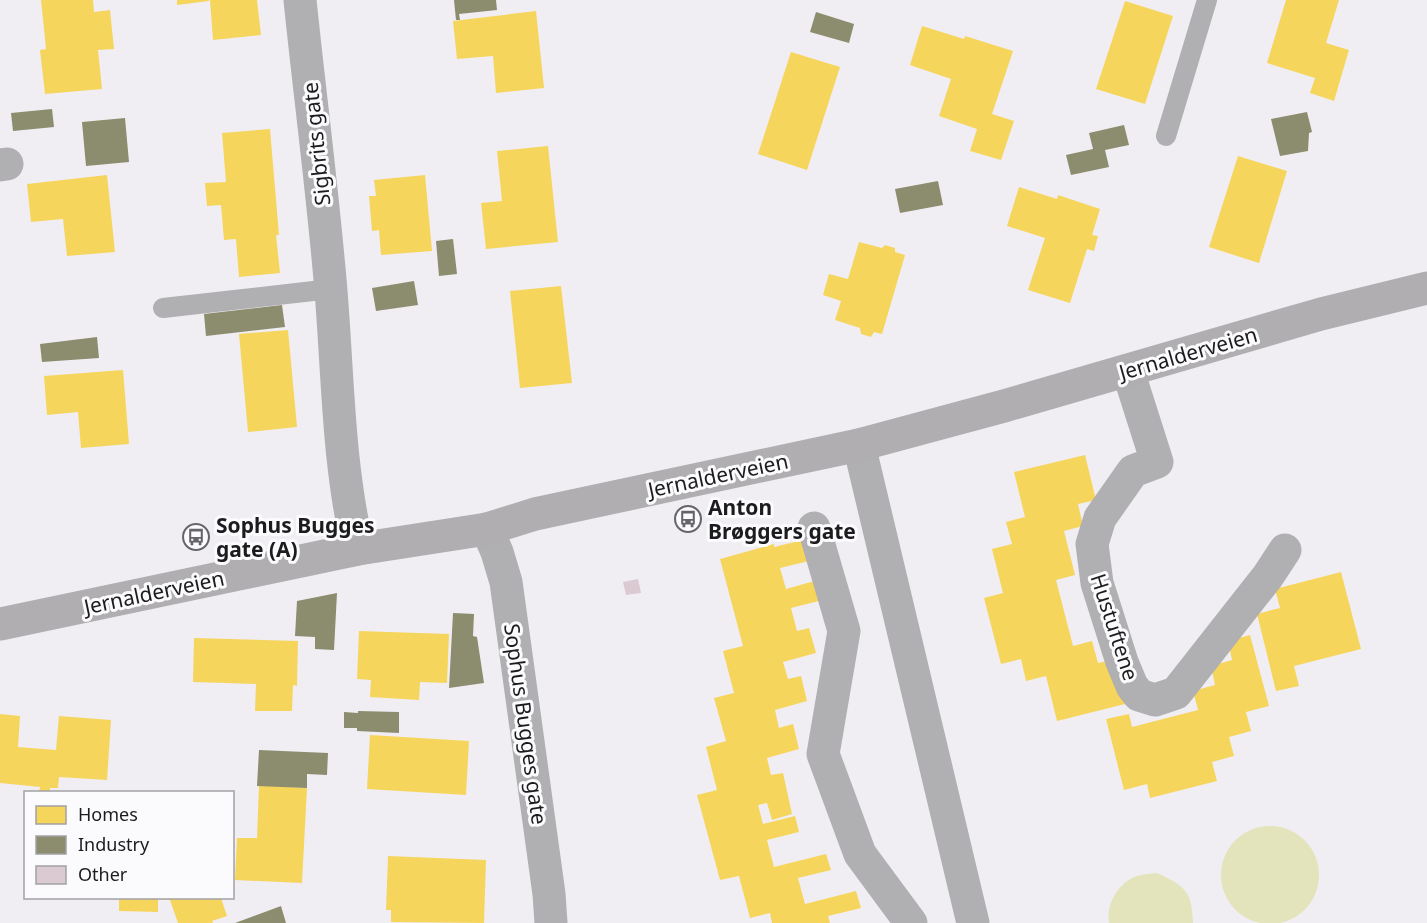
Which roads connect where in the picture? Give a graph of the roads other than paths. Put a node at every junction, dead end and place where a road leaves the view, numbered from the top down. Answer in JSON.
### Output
{"nodes":[{"id":1,"x":300,"y":0,"type":"edge"},
{"id":2,"x":1207,"y":0,"type":"edge"},
{"id":3,"x":1166,"y":136,"type":"dead end"},
{"id":4,"x":1427,"y":288,"type":"edge"},
{"id":5,"x":331,"y":289,"type":"junction"},
{"id":6,"x":163,"y":308,"type":"dead end"},
{"id":7,"x":1128,"y":371,"type":"junction"},
{"id":8,"x":860,"y":445,"type":"junction"},
{"id":9,"x":814,"y":528,"type":"dead end"},
{"id":10,"x":487,"y":529,"type":"junction"},
{"id":11,"x":358,"y":549,"type":"junction"},
{"id":12,"x":1286,"y":550,"type":"dead end"},
{"id":13,"x":0,"y":624,"type":"edge"},
{"id":14,"x":550,"y":923,"type":"edge"},
{"id":15,"x":910,"y":923,"type":"edge"},
{"id":16,"x":973,"y":923,"type":"edge"}],
"edges":[{"from":1,"to":5,"type":"street","name":"Sigbrits gate"},
{"from":2,"to":3,"type":"lane"},
{"from":4,"to":7,"type":"street","name":"Jernalderveien"},
{"from":5,"to":6,"type":"lane"},
{"from":5,"to":11,"type":"street","name":"Sigbrits gate"},
{"from":7,"to":8,"type":"street","name":"Jernalderveien"},
{"from":7,"to":12,"type":"street","name":"Hustuftene"},
{"from":8,"to":10,"type":"street","name":"Jernalderveien"},
{"from":8,"to":16,"type":"street"},
{"from":9,"to":15,"type":"street"},
{"from":10,"to":11,"type":"street","name":"Jernalderveien"},
{"from":10,"to":14,"type":"street","name":"Sophus Bugges gate"},
{"from":11,"to":13,"type":"street","name":"Jernalderveien"}]}
